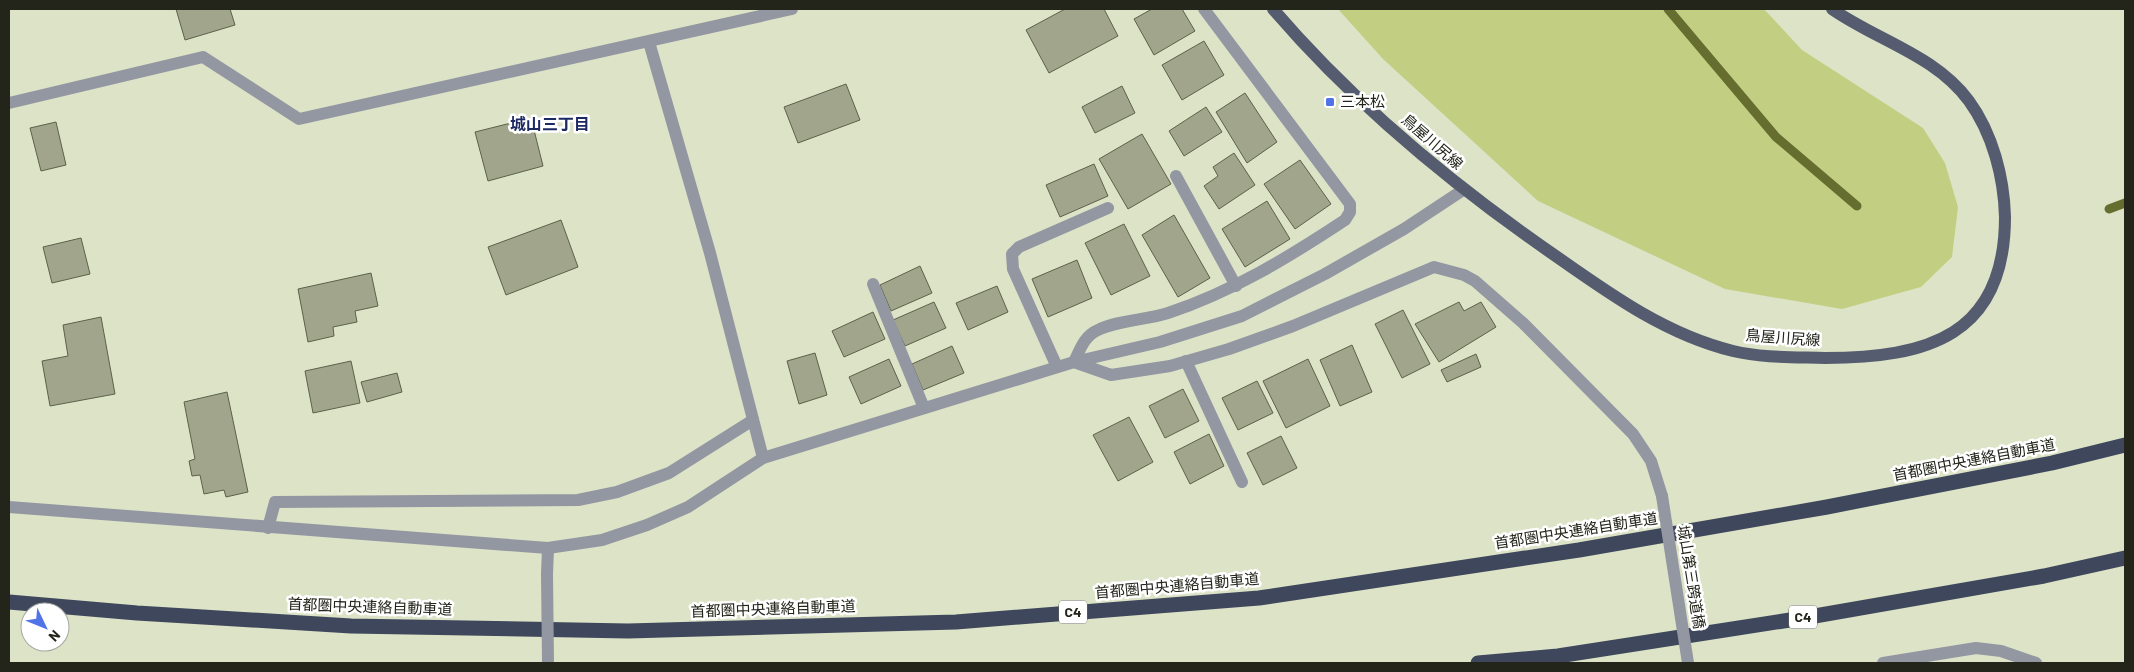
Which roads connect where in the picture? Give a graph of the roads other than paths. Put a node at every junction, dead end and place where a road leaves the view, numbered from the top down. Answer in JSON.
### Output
{"nodes":[{"id":1,"x":792,"y":9,"type":"edge"},
{"id":2,"x":1204,"y":9,"type":"edge"},
{"id":3,"x":1273,"y":9,"type":"edge"},
{"id":4,"x":1832,"y":9,"type":"edge"},
{"id":5,"x":649,"y":42,"type":"junction"},
{"id":6,"x":9,"y":103,"type":"edge"},
{"id":7,"x":1176,"y":176,"type":"dead end"},
{"id":8,"x":1463,"y":190,"type":"junction"},
{"id":9,"x":1108,"y":208,"type":"dead end"},
{"id":10,"x":873,"y":284,"type":"dead end"},
{"id":11,"x":1236,"y":286,"type":"junction"},
{"id":12,"x":1186,"y":361,"type":"junction"},
{"id":13,"x":1074,"y":362,"type":"junction"},
{"id":14,"x":1057,"y":367,"type":"junction"},
{"id":15,"x":924,"y":408,"type":"junction"},
{"id":16,"x":753,"y":420,"type":"junction"},
{"id":17,"x":2125,"y":445,"type":"edge"},
{"id":18,"x":763,"y":458,"type":"junction"},
{"id":19,"x":1242,"y":482,"type":"dead end"},
{"id":20,"x":9,"y":507,"type":"edge"},
{"id":21,"x":268,"y":528,"type":"junction"},
{"id":22,"x":548,"y":548,"type":"junction"},
{"id":23,"x":2125,"y":558,"type":"edge"},
{"id":24,"x":9,"y":602,"type":"edge"},
{"id":25,"x":548,"y":663,"type":"edge"},
{"id":26,"x":1478,"y":663,"type":"edge"},
{"id":27,"x":1688,"y":663,"type":"edge"},
{"id":28,"x":1883,"y":663,"type":"edge"},
{"id":29,"x":2036,"y":663,"type":"edge"}],
"edges":[{"from":1,"to":5,"type":"street"},
{"from":2,"to":11,"type":"street"},
{"from":3,"to":8,"type":"main road","name":"鳥屋川尻線"},
{"from":4,"to":8,"type":"main road","name":"鳥屋川尻線"},
{"from":5,"to":6,"type":"street"},
{"from":5,"to":16,"type":"street"},
{"from":7,"to":11,"type":"street"},
{"from":8,"to":13,"type":"street"},
{"from":9,"to":14,"type":"street"},
{"from":10,"to":15,"type":"street"},
{"from":11,"to":13,"type":"street"},
{"from":12,"to":13,"type":"street","name":"城山第三跨道橋"},
{"from":12,"to":19,"type":"street"},
{"from":12,"to":27,"type":"street","name":"城山第三跨道橋","bridge":true},
{"from":13,"to":14,"type":"street"},
{"from":14,"to":15,"type":"street"},
{"from":15,"to":18,"type":"street"},
{"from":16,"to":18,"type":"street"},
{"from":16,"to":21,"type":"street"},
{"from":17,"to":24,"type":"highway","name":"首都圏中央連絡自動車道","number":"C4"},
{"from":18,"to":22,"type":"street"},
{"from":20,"to":21,"type":"street"},
{"from":21,"to":22,"type":"street"},
{"from":22,"to":25,"type":"street","bridge":true},
{"from":23,"to":26,"type":"highway","number":"C4"},
{"from":28,"to":29,"type":"street"}]}
